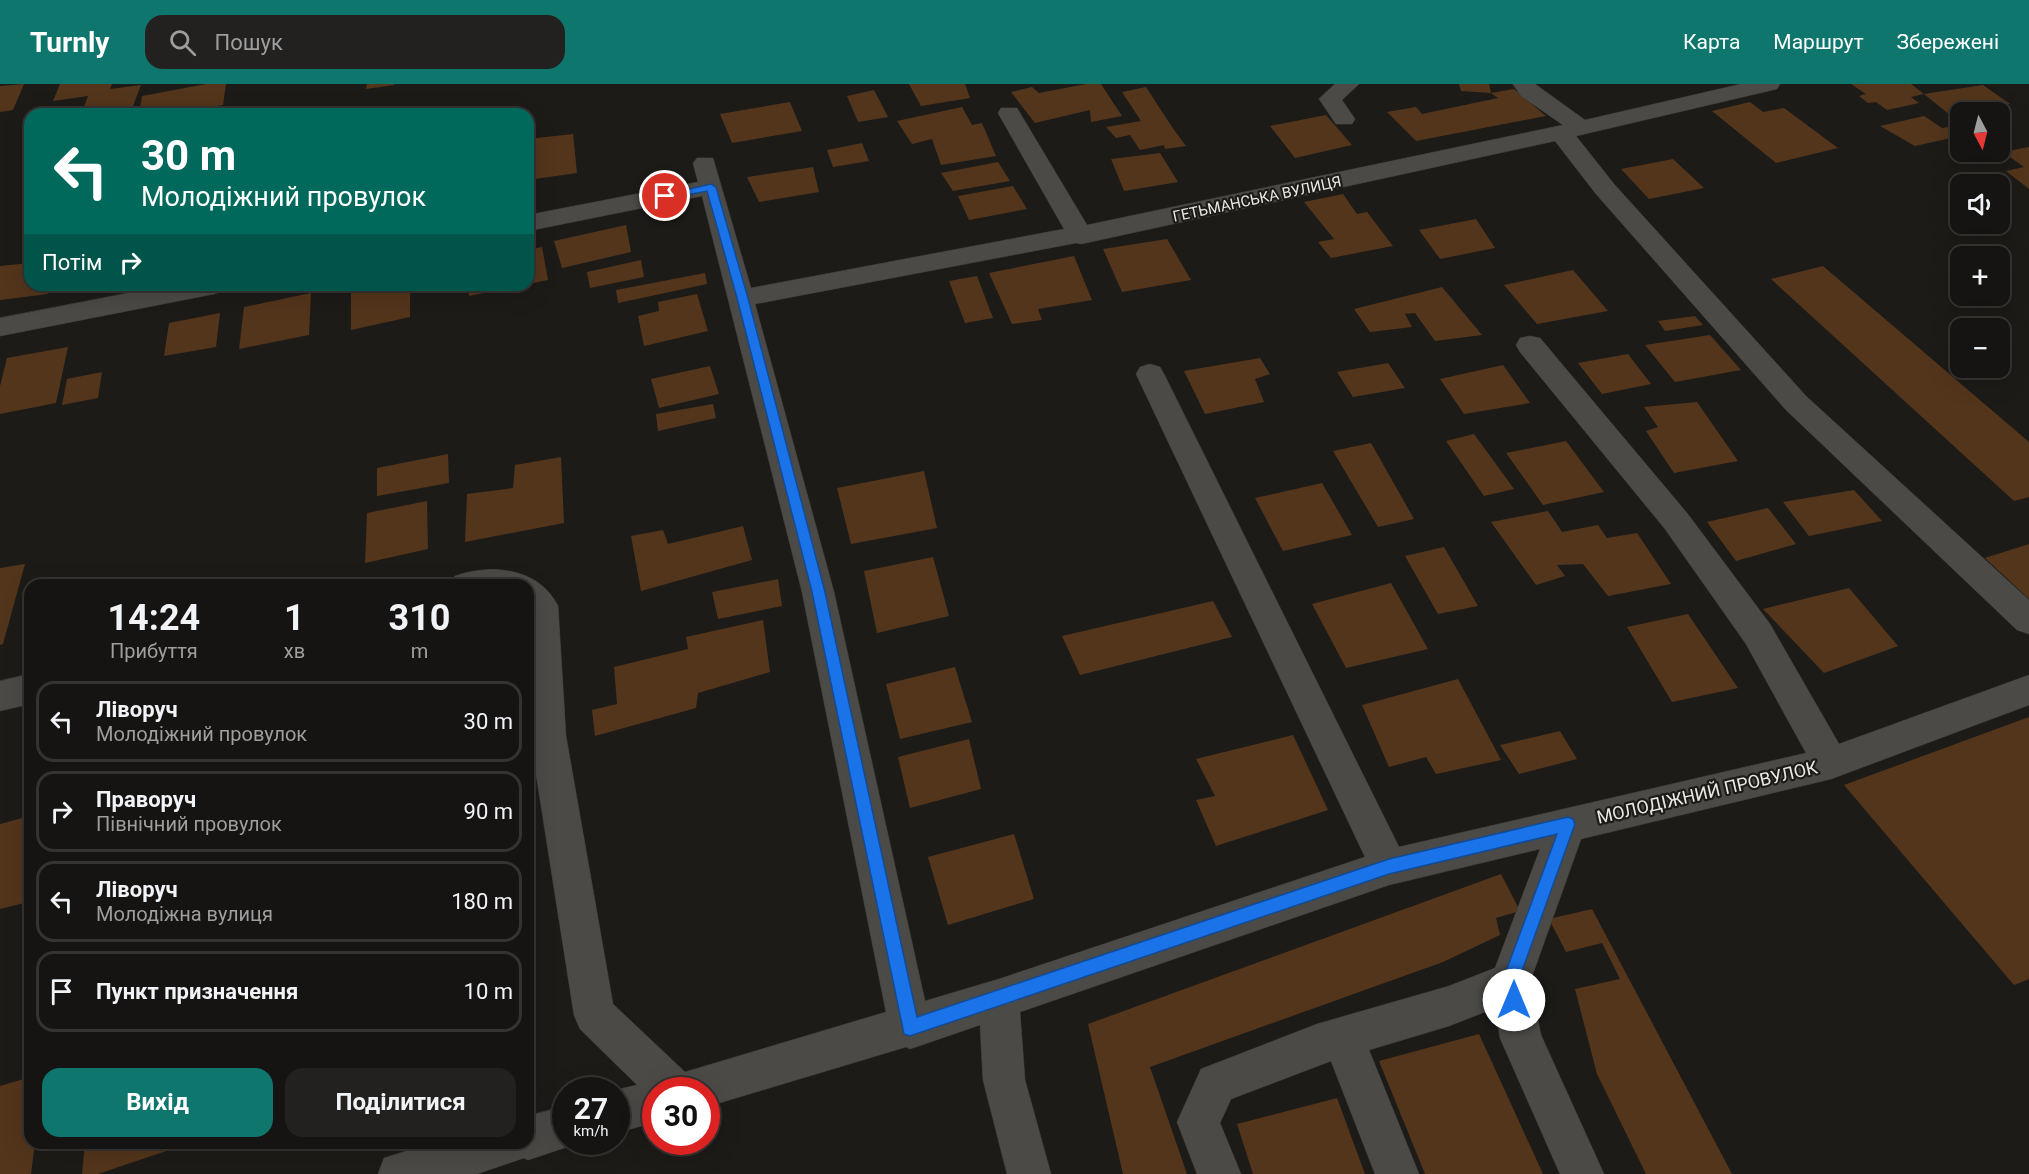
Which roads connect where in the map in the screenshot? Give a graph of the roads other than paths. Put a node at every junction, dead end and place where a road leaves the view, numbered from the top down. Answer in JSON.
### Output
{"nodes":[{"id":1,"x":1348,"y":84,"type":"edge"},
{"id":2,"x":1524,"y":84,"type":"edge"},
{"id":3,"x":1769,"y":84,"type":"edge"},
{"id":4,"x":1009,"y":113,"type":"dead end"},
{"id":5,"x":1344,"y":119,"type":"dead end"},
{"id":6,"x":1573,"y":131,"type":"junction"},
{"id":7,"x":534,"y":221,"type":"edge"},
{"id":8,"x":1081,"y":236,"type":"junction"},
{"id":9,"x":183,"y":291,"type":"edge"},
{"id":10,"x":743,"y":298,"type":"junction"},
{"id":11,"x":0,"y":327,"type":"edge"},
{"id":12,"x":1530,"y":345,"type":"dead end"},
{"id":13,"x":1150,"y":374,"type":"dead end"},
{"id":14,"x":534,"y":598,"type":"edge"},
{"id":15,"x":2029,"y":620,"type":"edge"},
{"id":16,"x":24,"y":690,"type":"edge"},
{"id":17,"x":2029,"y":690,"type":"edge"},
{"id":18,"x":0,"y":696,"type":"edge"},
{"id":19,"x":1832,"y":763,"type":"junction"},
{"id":20,"x":1568,"y":824,"type":"junction"},
{"id":21,"x":1389,"y":867,"type":"junction"},
{"id":22,"x":1510,"y":982,"type":"junction"},
{"id":23,"x":999,"y":999,"type":"junction"},
{"id":24,"x":910,"y":1028,"type":"junction"},
{"id":25,"x":1343,"y":1038,"type":"junction"},
{"id":26,"x":659,"y":1077,"type":"edge"},
{"id":27,"x":720,"y":1082,"type":"edge"},
{"id":28,"x":552,"y":1131,"type":"edge"},
{"id":29,"x":534,"y":1135,"type":"edge"},
{"id":30,"x":488,"y":1149,"type":"edge"},
{"id":31,"x":400,"y":1174,"type":"edge"},
{"id":32,"x":1029,"y":1174,"type":"edge"},
{"id":33,"x":1219,"y":1174,"type":"edge"},
{"id":34,"x":1397,"y":1174,"type":"edge"},
{"id":35,"x":1582,"y":1174,"type":"edge"}],
"edges":[{"from":1,"to":5,"type":"street"},
{"from":2,"to":6,"type":"street"},
{"from":3,"to":6,"type":"street","name":"ГЕТЬМАНСЬКА ВУЛИЦЯ"},
{"from":4,"to":8,"type":"street"},
{"from":6,"to":8,"type":"street","name":"ГЕТЬМАНСЬКА ВУЛИЦЯ"},
{"from":6,"to":15,"type":"street"},
{"from":7,"to":10,"type":"street"},
{"from":8,"to":10,"type":"street","name":"ГЕТЬМАНСЬКА ВУЛИЦЯ"},
{"from":9,"to":11,"type":"street"},
{"from":10,"to":24,"type":"street"},
{"from":12,"to":19,"type":"street"},
{"from":13,"to":21,"type":"street"},
{"from":14,"to":26,"type":"street"},
{"from":16,"to":18,"type":"street"},
{"from":17,"to":19,"type":"street","name":"МОЛОДІЖНИЙ ПРОВУЛОК"},
{"from":19,"to":20,"type":"street","name":"МОЛОДІЖНИЙ ПРОВУЛОК"},
{"from":20,"to":21,"type":"street","name":"МОЛОДІЖНИЙ ПРОВУЛОК"},
{"from":20,"to":22,"type":"street"},
{"from":21,"to":23,"type":"street","name":"МОЛОДІЖНИЙ ПРОВУЛОК"},
{"from":22,"to":25,"type":"street"},
{"from":22,"to":35,"type":"street"},
{"from":23,"to":24,"type":"street","name":"МОЛОДІЖНИЙ ПРОВУЛОК"},
{"from":23,"to":32,"type":"street"},
{"from":24,"to":27,"type":"street","name":"МОЛОДІЖНИЙ ПРОВУЛОК"},
{"from":25,"to":33,"type":"street"},
{"from":25,"to":34,"type":"street"},
{"from":28,"to":29,"type":"street"},
{"from":30,"to":31,"type":"street"}]}
